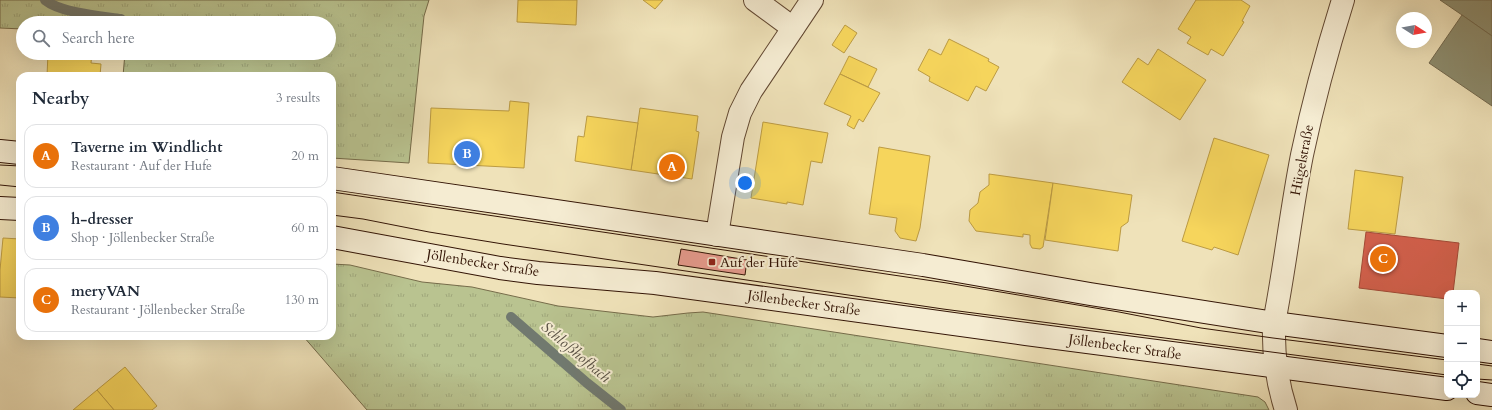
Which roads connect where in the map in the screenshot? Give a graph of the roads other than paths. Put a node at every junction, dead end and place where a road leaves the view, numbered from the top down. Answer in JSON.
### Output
{"nodes":[{"id":1,"x":755,"y":0,"type":"edge"},
{"id":2,"x":812,"y":0,"type":"edge"},
{"id":3,"x":1343,"y":0,"type":"edge"},
{"id":4,"x":793,"y":28,"type":"junction"},
{"id":5,"x":0,"y":152,"type":"edge"},
{"id":6,"x":16,"y":153,"type":"edge"},
{"id":7,"x":336,"y":179,"type":"edge"},
{"id":8,"x":0,"y":208,"type":"edge"},
{"id":9,"x":16,"y":209,"type":"edge"},
{"id":10,"x":717,"y":235,"type":"junction"},
{"id":11,"x":336,"y":238,"type":"edge"},
{"id":12,"x":1274,"y":323,"type":"junction"},
{"id":13,"x":1444,"y":346,"type":"edge"},
{"id":14,"x":1480,"y":350,"type":"edge"},
{"id":15,"x":1492,"y":352,"type":"edge"},
{"id":16,"x":1276,"y":367,"type":"junction"},
{"id":17,"x":1444,"y":389,"type":"edge"},
{"id":18,"x":1480,"y":393,"type":"edge"},
{"id":19,"x":1492,"y":395,"type":"edge"},
{"id":20,"x":1286,"y":410,"type":"edge"}],
"edges":[{"from":1,"to":4,"type":"main road"},
{"from":2,"to":4,"type":"main road"},
{"from":3,"to":12,"type":"main road","name":"Hügelstraße"},
{"from":4,"to":10,"type":"main road"},
{"from":5,"to":6,"type":"main road"},
{"from":7,"to":10,"type":"main road"},
{"from":8,"to":9,"type":"main road"},
{"from":10,"to":12,"type":"main road"},
{"from":11,"to":16,"type":"main road","name":"Jöllenbecker Straße"},
{"from":12,"to":13,"type":"main road"},
{"from":12,"to":16,"type":"main road"},
{"from":14,"to":15,"type":"main road"},
{"from":16,"to":17,"type":"main road","name":"Jöllenbecker Straße"},
{"from":16,"to":20,"type":"main road"},
{"from":18,"to":19,"type":"main road"}]}
